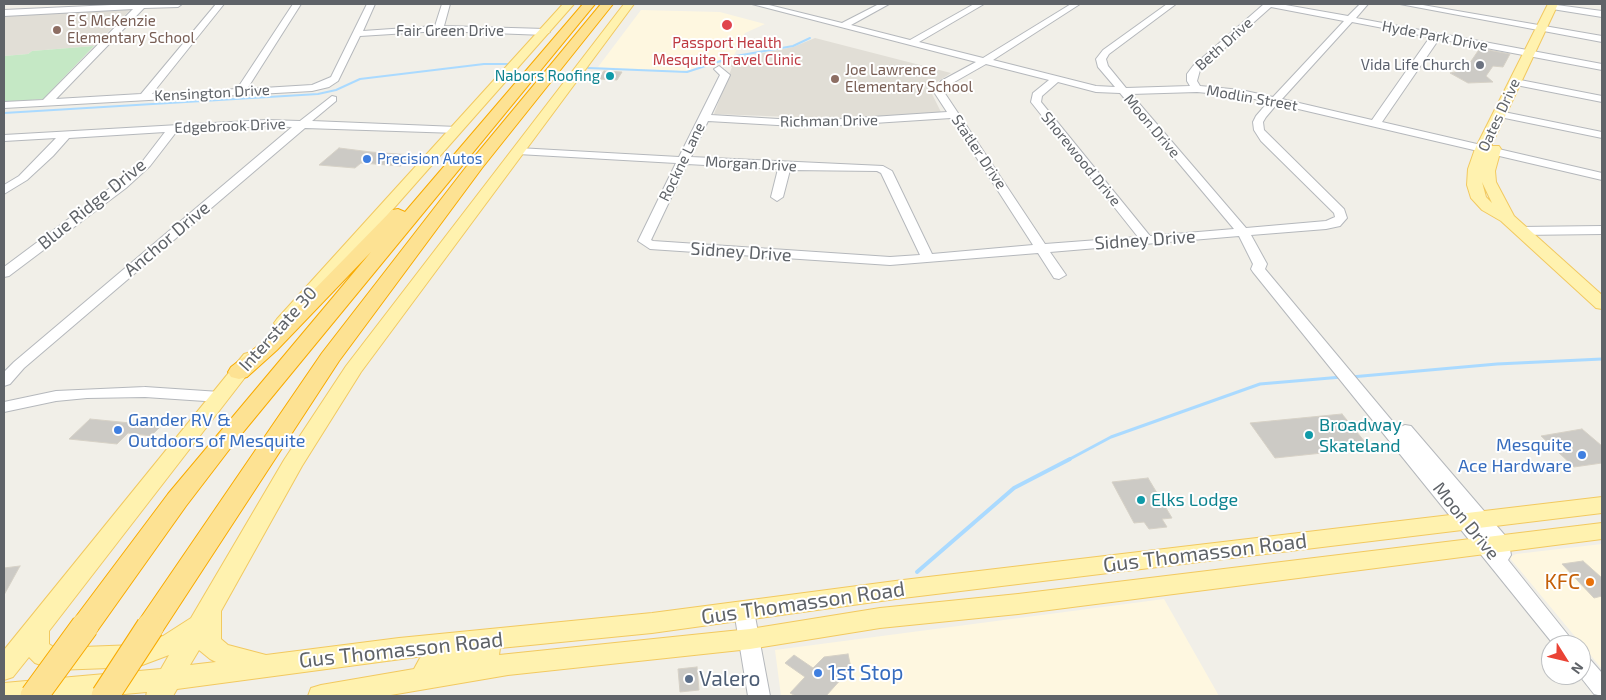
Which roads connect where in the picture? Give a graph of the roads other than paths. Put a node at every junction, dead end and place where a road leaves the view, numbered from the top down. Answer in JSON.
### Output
{"nodes":[{"id":1,"x":69,"y":4,"type":"edge"},
{"id":2,"x":178,"y":4,"type":"edge"},
{"id":3,"x":220,"y":4,"type":"edge"},
{"id":4,"x":297,"y":4,"type":"edge"},
{"id":5,"x":371,"y":4,"type":"edge"},
{"id":6,"x":446,"y":4,"type":"edge"},
{"id":7,"x":569,"y":4,"type":"edge"},
{"id":8,"x":629,"y":4,"type":"edge"},
{"id":9,"x":756,"y":4,"type":"edge"},
{"id":10,"x":790,"y":4,"type":"edge"},
{"id":11,"x":886,"y":4,"type":"edge"},
{"id":12,"x":980,"y":4,"type":"edge"},
{"id":13,"x":1076,"y":4,"type":"edge"},
{"id":14,"x":1172,"y":4,"type":"edge"},
{"id":15,"x":1268,"y":4,"type":"edge"},
{"id":16,"x":1364,"y":4,"type":"edge"},
{"id":17,"x":1404,"y":4,"type":"edge"},
{"id":18,"x":142,"y":5,"type":"edge"},
{"id":19,"x":602,"y":5,"type":"edge"},
{"id":20,"x":1558,"y":5,"type":"edge"},
{"id":21,"x":778,"y":9,"type":"junction"},
{"id":22,"x":61,"y":11,"type":"junction"},
{"id":23,"x":4,"y":13,"type":"edge"},
{"id":24,"x":1602,"y":14,"type":"edge"},
{"id":25,"x":1350,"y":20,"type":"junction"},
{"id":26,"x":842,"y":26,"type":"junction"},
{"id":27,"x":439,"y":28,"type":"junction"},
{"id":28,"x":1546,"y":29,"type":"junction"},
{"id":29,"x":544,"y":32,"type":"junction"},
{"id":30,"x":356,"y":34,"type":"junction"},
{"id":31,"x":1436,"y":36,"type":"junction"},
{"id":32,"x":1602,"y":39,"type":"edge"},
{"id":33,"x":911,"y":43,"type":"junction"},
{"id":34,"x":1534,"y":55,"type":"junction"},
{"id":35,"x":984,"y":61,"type":"junction"},
{"id":36,"x":1602,"y":67,"type":"edge"},
{"id":37,"x":719,"y":69,"type":"dead end"},
{"id":38,"x":1056,"y":79,"type":"junction"},
{"id":39,"x":1520,"y":83,"type":"junction"},
{"id":40,"x":1197,"y":89,"type":"junction"},
{"id":41,"x":1122,"y":91,"type":"junction"},
{"id":42,"x":240,"y":92,"type":"junction"},
{"id":43,"x":143,"y":98,"type":"junction"},
{"id":44,"x":1602,"y":99,"type":"edge"},
{"id":45,"x":332,"y":100,"type":"dead end"},
{"id":46,"x":1275,"y":101,"type":"junction"},
{"id":47,"x":46,"y":103,"type":"junction"},
{"id":48,"x":4,"y":106,"type":"edge"},
{"id":49,"x":954,"y":115,"type":"junction"},
{"id":50,"x":1505,"y":115,"type":"junction"},
{"id":51,"x":703,"y":118,"type":"junction"},
{"id":52,"x":304,"y":123,"type":"junction"},
{"id":53,"x":1375,"y":124,"type":"junction"},
{"id":54,"x":174,"y":128,"type":"junction"},
{"id":55,"x":469,"y":131,"type":"junction"},
{"id":56,"x":65,"y":135,"type":"junction"},
{"id":57,"x":1602,"y":135,"type":"edge"},
{"id":58,"x":4,"y":138,"type":"edge"},
{"id":59,"x":1488,"y":150,"type":"junction"},
{"id":60,"x":518,"y":151,"type":"junction"},
{"id":61,"x":684,"y":160,"type":"junction"},
{"id":62,"x":786,"y":166,"type":"junction"},
{"id":63,"x":1602,"y":176,"type":"edge"},
{"id":64,"x":4,"y":190,"type":"edge"},
{"id":65,"x":777,"y":197,"type":"dead end"},
{"id":66,"x":1602,"y":230,"type":"edge"},
{"id":67,"x":1520,"y":231,"type":"junction"},
{"id":68,"x":1244,"y":232,"type":"junction"},
{"id":69,"x":1147,"y":240,"type":"junction"},
{"id":70,"x":659,"y":247,"type":"joint"},
{"id":71,"x":1043,"y":248,"type":"junction"},
{"id":72,"x":928,"y":258,"type":"junction"},
{"id":73,"x":4,"y":273,"type":"edge"},
{"id":74,"x":1059,"y":275,"type":"dead end"},
{"id":75,"x":1602,"y":304,"type":"edge"},
{"id":76,"x":239,"y":372,"type":"joint"},
{"id":77,"x":4,"y":381,"type":"edge"},
{"id":78,"x":220,"y":397,"type":"junction"},
{"id":79,"x":4,"y":407,"type":"edge"},
{"id":80,"x":1602,"y":505,"type":"edge"},
{"id":81,"x":1474,"y":520,"type":"junction"},
{"id":82,"x":1602,"y":530,"type":"edge"},
{"id":83,"x":1496,"y":552,"type":"junction"},
{"id":84,"x":1053,"y":571,"type":"junction"},
{"id":85,"x":1065,"y":598,"type":"junction"},
{"id":86,"x":744,"y":610,"type":"junction"},
{"id":87,"x":205,"y":615,"type":"junction"},
{"id":88,"x":36,"y":626,"type":"junction"},
{"id":89,"x":1558,"y":635,"type":"edge"},
{"id":90,"x":522,"y":636,"type":"junction"},
{"id":91,"x":750,"y":639,"type":"junction"},
{"id":92,"x":269,"y":665,"type":"junction"},
{"id":93,"x":4,"y":668,"type":"edge"},
{"id":94,"x":1591,"y":675,"type":"edge"},
{"id":95,"x":422,"y":680,"type":"junction"},
{"id":96,"x":164,"y":687,"type":"edge"},
{"id":97,"x":1602,"y":688,"type":"edge"},
{"id":98,"x":4,"y":694,"type":"edge"},
{"id":99,"x":34,"y":696,"type":"edge"},
{"id":100,"x":106,"y":696,"type":"edge"},
{"id":101,"x":321,"y":696,"type":"edge"},
{"id":102,"x":759,"y":696,"type":"edge"}],
"edges":[{"from":1,"to":22,"type":"street"},
{"from":2,"to":18,"type":"street"},
{"from":3,"to":43,"type":"street"},
{"from":4,"to":42,"type":"street"},
{"from":5,"to":30,"type":"street","name":"Kensington Drive"},
{"from":6,"to":27,"type":"street"},
{"from":7,"to":29,"type":"main road"},
{"from":8,"to":60,"type":"main road"},
{"from":9,"to":21,"type":"street","name":"Modlin Street"},
{"from":10,"to":21,"type":"street"},
{"from":11,"to":26,"type":"street"},
{"from":12,"to":33,"type":"street"},
{"from":13,"to":35,"type":"street","name":"Statler Drive"},
{"from":14,"to":41,"type":"street","name":"Moon Drive"},
{"from":15,"to":25,"type":"street","name":"Hyde Park Drive"},
{"from":15,"to":40,"type":"street","name":"Beth Drive"},
{"from":16,"to":25,"type":"street","name":"Sidney Drive"},
{"from":17,"to":28,"type":"street"},
{"from":18,"to":22,"type":"street"},
{"from":18,"to":47,"type":"street"},
{"from":19,"to":55,"type":"highway"},
{"from":19,"to":100,"type":"highway","bridge":true},
{"from":20,"to":24,"type":"street"},
{"from":20,"to":28,"type":"main road","name":"Oates Drive"},
{"from":21,"to":26,"type":"street","name":"Modlin Street"},
{"from":22,"to":23,"type":"street"},
{"from":25,"to":31,"type":"street","name":"Hyde Park Drive"},
{"from":25,"to":46,"type":"street","name":"Sidney Drive"},
{"from":26,"to":33,"type":"street","name":"Modlin Street"},
{"from":27,"to":29,"type":"street","name":"Fair Green Drive"},
{"from":27,"to":30,"type":"street","name":"Fair Green Drive"},
{"from":28,"to":32,"type":"street"},
{"from":28,"to":34,"type":"main road","name":"Oates Drive"},
{"from":29,"to":55,"type":"main road"},
{"from":30,"to":42,"type":"street","name":"Kensington Drive"},
{"from":31,"to":34,"type":"street","name":"Hyde Park Drive"},
{"from":31,"to":53,"type":"street"},
{"from":33,"to":35,"type":"street","name":"Modlin Street"},
{"from":34,"to":36,"type":"street","name":"Hyde Park Drive"},
{"from":34,"to":39,"type":"main road","name":"Oates Drive"},
{"from":35,"to":38,"type":"street","name":"Modlin Street"},
{"from":35,"to":49,"type":"street","name":"Statler Drive"},
{"from":37,"to":51,"type":"street","name":"Rockne Lane"},
{"from":38,"to":41,"type":"street","name":"Modlin Street"},
{"from":38,"to":69,"type":"street","name":"Shorewood Drive"},
{"from":39,"to":44,"type":"street"},
{"from":39,"to":50,"type":"main road","name":"Oates Drive"},
{"from":40,"to":41,"type":"street","name":"Modlin Street"},
{"from":40,"to":46,"type":"street","name":"Modlin Street"},
{"from":41,"to":68,"type":"street","name":"Moon Drive"},
{"from":42,"to":43,"type":"street","name":"Kensington Drive"},
{"from":43,"to":47,"type":"street","name":"Kensington Drive"},
{"from":45,"to":52,"type":"street","name":"Anchor Drive"},
{"from":46,"to":53,"type":"street","name":"Modlin Street"},
{"from":46,"to":68,"type":"street","name":"Sidney Drive"},
{"from":47,"to":48,"type":"street","name":"Kensington Drive"},
{"from":49,"to":51,"type":"street","name":"Richman Drive"},
{"from":49,"to":71,"type":"street","name":"Statler Drive"},
{"from":50,"to":57,"type":"street"},
{"from":50,"to":59,"type":"main road","name":"Oates Drive"},
{"from":51,"to":61,"type":"street","name":"Rockne Lane"},
{"from":52,"to":54,"type":"street","name":"Edgebrook Drive"},
{"from":52,"to":55,"type":"street","name":"Edgebrook Drive"},
{"from":52,"to":77,"type":"street","name":"Anchor Drive"},
{"from":53,"to":59,"type":"street","name":"Modlin Street"},
{"from":54,"to":56,"type":"street","name":"Edgebrook Drive"},
{"from":54,"to":73,"type":"street","name":"Blue Ridge Drive"},
{"from":55,"to":76,"type":"highway"},
{"from":55,"to":99,"type":"highway","bridge":true},
{"from":56,"to":58,"type":"street","name":"Edgebrook Drive"},
{"from":56,"to":64,"type":"street"},
{"from":59,"to":63,"type":"street","name":"Modlin Street"},
{"from":59,"to":67,"type":"main road","name":"Oates Drive"},
{"from":60,"to":61,"type":"street","name":"Morgan Drive"},
{"from":60,"to":87,"type":"main road"},
{"from":61,"to":62,"type":"street","name":"Morgan Drive"},
{"from":61,"to":70,"type":"street","name":"Rockne Lane"},
{"from":62,"to":65,"type":"street"},
{"from":62,"to":72,"type":"street","name":"Morgan Drive"},
{"from":66,"to":67,"type":"street"},
{"from":67,"to":75,"type":"main road","name":"Oates Drive"},
{"from":68,"to":69,"type":"street","name":"Sidney Drive"},
{"from":68,"to":81,"type":"street","name":"Moon Drive"},
{"from":69,"to":71,"type":"street","name":"Sidney Drive"},
{"from":70,"to":72,"type":"street","name":"Sidney Drive"},
{"from":71,"to":72,"type":"street","name":"Sidney Drive"},
{"from":71,"to":74,"type":"street","name":"Statler Drive"},
{"from":76,"to":78,"type":"main road","name":"Interstate 30"},
{"from":78,"to":79,"type":"street"},
{"from":78,"to":88,"type":"main road","name":"Interstate 30"},
{"from":80,"to":81,"type":"main road","name":"Gus Thomasson Road"},
{"from":81,"to":83,"type":"street","name":"Moon Drive"},
{"from":81,"to":84,"type":"main road","name":"Gus Thomasson Road"},
{"from":82,"to":83,"type":"main road","name":"Gus Thomasson Road"},
{"from":83,"to":85,"type":"main road","name":"Gus Thomasson Road"},
{"from":83,"to":89,"type":"street","name":"Moon Drive"},
{"from":84,"to":85,"type":"main road"},
{"from":84,"to":86,"type":"main road","name":"Gus Thomasson Road"},
{"from":85,"to":91,"type":"main road","name":"Gus Thomasson Road"},
{"from":86,"to":90,"type":"main road","name":"Gus Thomasson Road"},
{"from":86,"to":91,"type":"street"},
{"from":87,"to":88,"type":"main road"},
{"from":87,"to":92,"type":"main road"},
{"from":87,"to":96,"type":"main road"},
{"from":88,"to":93,"type":"main road","name":"Interstate 30"},
{"from":90,"to":92,"type":"main road","name":"Gus Thomasson Road"},
{"from":90,"to":95,"type":"main road"},
{"from":91,"to":95,"type":"main road","name":"Gus Thomasson Road"},
{"from":91,"to":102,"type":"street"},
{"from":92,"to":96,"type":"main road","name":"Gus Thomasson Road"},
{"from":94,"to":97,"type":"street"},
{"from":95,"to":101,"type":"main road","name":"Gus Thomasson Road"},
{"from":96,"to":98,"type":"main road","name":"Gus Thomasson Road"}]}
